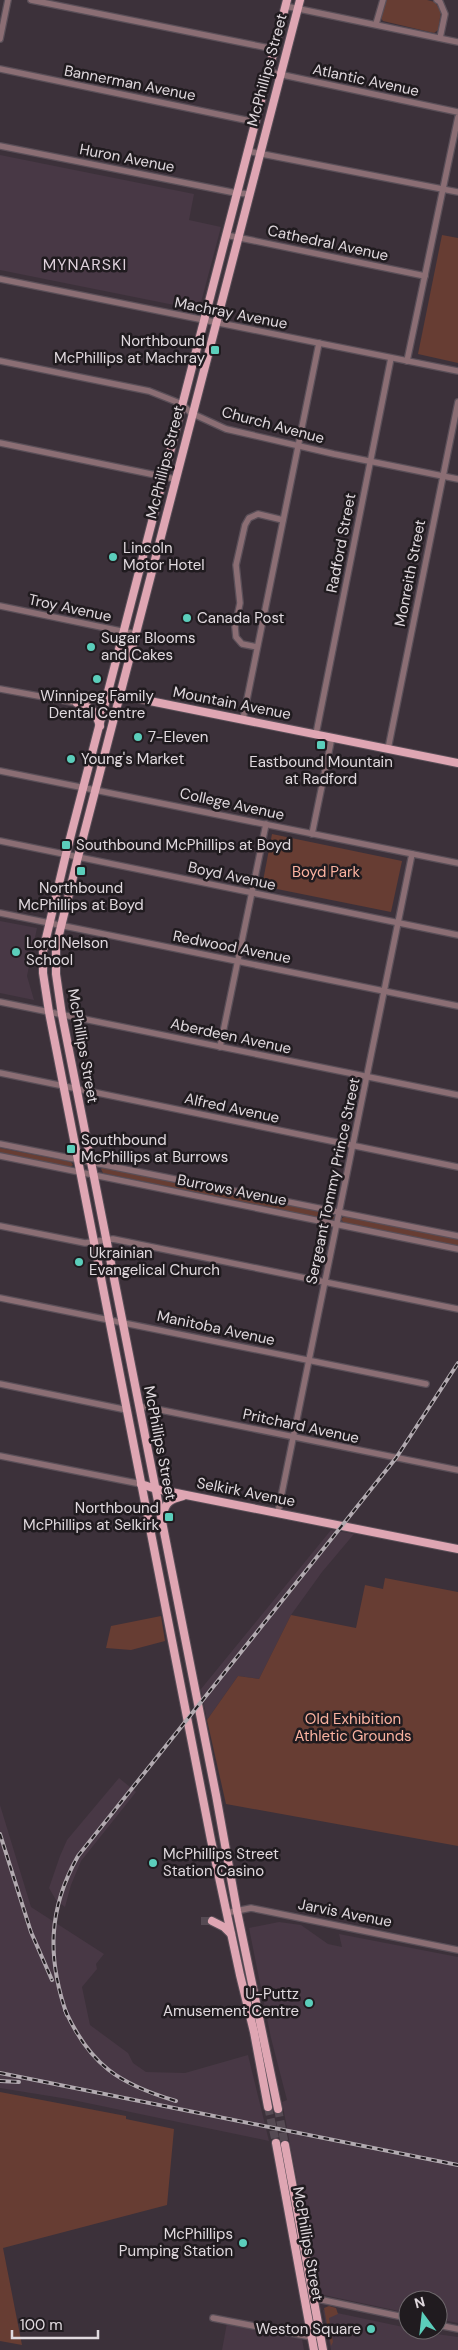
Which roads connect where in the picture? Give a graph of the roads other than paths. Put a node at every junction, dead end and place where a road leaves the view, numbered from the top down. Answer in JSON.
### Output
{"nodes":[{"id":1,"x":8,"y":0,"type":"edge"},
{"id":2,"x":31,"y":0,"type":"edge"},
{"id":3,"x":300,"y":0,"type":"edge"},
{"id":4,"x":383,"y":0,"type":"edge"},
{"id":5,"x":437,"y":0,"type":"edge"},
{"id":6,"x":286,"y":3,"type":"edge"},
{"id":7,"x":298,"y":9,"type":"junction"},
{"id":8,"x":376,"y":24,"type":"junction"},
{"id":9,"x":440,"y":38,"type":"junction"},
{"id":10,"x":0,"y":39,"type":"edge"},
{"id":11,"x":458,"y":42,"type":"edge"},
{"id":12,"x":274,"y":49,"type":"junction"},
{"id":13,"x":0,"y":69,"type":"edge"},
{"id":14,"x":269,"y":72,"type":"junction"},
{"id":15,"x":280,"y":75,"type":"junction"},
{"id":16,"x":458,"y":112,"type":"edge"},
{"id":17,"x":458,"y":117,"type":"edge"},
{"id":18,"x":255,"y":122,"type":"junction"},
{"id":19,"x":0,"y":146,"type":"edge"},
{"id":20,"x":247,"y":150,"type":"junction"},
{"id":21,"x":260,"y":153,"type":"junction"},
{"id":22,"x":443,"y":188,"type":"junction"},
{"id":23,"x":458,"y":192,"type":"edge"},
{"id":24,"x":236,"y":193,"type":"junction"},
{"id":25,"x":250,"y":194,"type":"junction"},
{"id":26,"x":226,"y":235,"type":"junction"},
{"id":27,"x":238,"y":238,"type":"junction"},
{"id":28,"x":425,"y":276,"type":"junction"},
{"id":29,"x":0,"y":278,"type":"edge"},
{"id":30,"x":204,"y":320,"type":"junction"},
{"id":31,"x":215,"y":322,"type":"junction"},
{"id":32,"x":319,"y":343,"type":"junction"},
{"id":33,"x":392,"y":358,"type":"junction"},
{"id":34,"x":0,"y":361,"type":"edge"},
{"id":35,"x":408,"y":361,"type":"junction"},
{"id":36,"x":458,"y":372,"type":"edge"},
{"id":37,"x":458,"y":402,"type":"edge"},
{"id":38,"x":182,"y":404,"type":"junction"},
{"id":39,"x":191,"y":413,"type":"junction"},
{"id":40,"x":0,"y":443,"type":"edge"},
{"id":41,"x":298,"y":446,"type":"junction"},
{"id":42,"x":371,"y":461,"type":"junction"},
{"id":43,"x":164,"y":476,"type":"junction"},
{"id":44,"x":443,"y":476,"type":"junction"},
{"id":45,"x":175,"y":479,"type":"junction"},
{"id":46,"x":458,"y":479,"type":"edge"},
{"id":47,"x":283,"y":520,"type":"junction"},
{"id":48,"x":0,"y":606,"type":"edge"},
{"id":49,"x":124,"y":632,"type":"junction"},
{"id":50,"x":135,"y":634,"type":"junction"},
{"id":51,"x":257,"y":646,"type":"junction"},
{"id":52,"x":0,"y":689,"type":"edge"},
{"id":53,"x":120,"y":695,"type":"junction"},
{"id":54,"x":107,"y":697,"type":"junction"},
{"id":55,"x":77,"y":703,"type":"junction"},
{"id":56,"x":243,"y":719,"type":"junction"},
{"id":57,"x":100,"y":726,"type":"junction"},
{"id":58,"x":316,"y":734,"type":"junction"},
{"id":59,"x":332,"y":737,"type":"junction"},
{"id":60,"x":388,"y":749,"type":"junction"},
{"id":61,"x":458,"y":763,"type":"edge"},
{"id":62,"x":0,"y":770,"type":"edge"},
{"id":63,"x":83,"y":787,"type":"junction"},
{"id":64,"x":96,"y":789,"type":"junction"},
{"id":65,"x":266,"y":824,"type":"junction"},
{"id":66,"x":312,"y":834,"type":"junction"},
{"id":67,"x":0,"y":841,"type":"edge"},
{"id":68,"x":66,"y":854,"type":"junction"},
{"id":69,"x":412,"y":854,"type":"junction"},
{"id":70,"x":78,"y":857,"type":"junction"},
{"id":71,"x":458,"y":864,"type":"edge"},
{"id":72,"x":252,"y":892,"type":"junction"},
{"id":73,"x":0,"y":913,"type":"edge"},
{"id":74,"x":398,"y":922,"type":"junction"},
{"id":75,"x":49,"y":924,"type":"junction"},
{"id":76,"x":62,"y":926,"type":"junction"},
{"id":77,"x":458,"y":935,"type":"edge"},
{"id":78,"x":238,"y":961,"type":"junction"},
{"id":79,"x":384,"y":991,"type":"junction"},
{"id":80,"x":0,"y":1002,"type":"edge"},
{"id":81,"x":458,"y":1006,"type":"edge"},
{"id":82,"x":49,"y":1012,"type":"junction"},
{"id":83,"x":62,"y":1015,"type":"junction"},
{"id":84,"x":220,"y":1047,"type":"junction"},
{"id":85,"x":0,"y":1073,"type":"edge"},
{"id":86,"x":367,"y":1077,"type":"junction"},
{"id":87,"x":63,"y":1087,"type":"junction"},
{"id":88,"x":77,"y":1088,"type":"junction"},
{"id":89,"x":458,"y":1096,"type":"edge"},
{"id":90,"x":0,"y":1144,"type":"edge"},
{"id":91,"x":353,"y":1145,"type":"junction"},
{"id":92,"x":0,"y":1156,"type":"edge"},
{"id":93,"x":78,"y":1159,"type":"junction"},
{"id":94,"x":91,"y":1161,"type":"junction"},
{"id":95,"x":458,"y":1167,"type":"edge"},
{"id":96,"x":81,"y":1173,"type":"junction"},
{"id":97,"x":94,"y":1175,"type":"junction"},
{"id":98,"x":340,"y":1211,"type":"junction"},
{"id":99,"x":337,"y":1224,"type":"junction"},
{"id":100,"x":0,"y":1226,"type":"edge"},
{"id":101,"x":458,"y":1236,"type":"edge"},
{"id":102,"x":106,"y":1240,"type":"junction"},
{"id":103,"x":95,"y":1242,"type":"junction"},
{"id":104,"x":458,"y":1249,"type":"edge"},
{"id":105,"x":325,"y":1282,"type":"junction"},
{"id":106,"x":0,"y":1298,"type":"edge"},
{"id":107,"x":458,"y":1309,"type":"edge"},
{"id":108,"x":110,"y":1320,"type":"junction"},
{"id":109,"x":122,"y":1322,"type":"junction"},
{"id":110,"x":309,"y":1360,"type":"junction"},
{"id":111,"x":0,"y":1384,"type":"edge"},
{"id":112,"x":426,"y":1384,"type":"dead end"},
{"id":113,"x":139,"y":1408,"type":"junction"},
{"id":114,"x":127,"y":1410,"type":"junction"},
{"id":115,"x":294,"y":1437,"type":"junction"},
{"id":116,"x":0,"y":1456,"type":"edge"},
{"id":117,"x":458,"y":1470,"type":"edge"},
{"id":118,"x":142,"y":1484,"type":"junction"},
{"id":119,"x":156,"y":1489,"type":"junction"},
{"id":120,"x":186,"y":1495,"type":"junction"},
{"id":121,"x":278,"y":1512,"type":"junction"},
{"id":122,"x":162,"y":1522,"type":"junction"},
{"id":123,"x":458,"y":1549,"type":"edge"},
{"id":124,"x":171,"y":1566,"type":"junction"},
{"id":125,"x":158,"y":1569,"type":"junction"},
{"id":126,"x":196,"y":1757,"type":"junction"},
{"id":127,"x":208,"y":1758,"type":"junction"},
{"id":128,"x":224,"y":1837,"type":"junction"},
{"id":129,"x":211,"y":1840,"type":"junction"},
{"id":130,"x":237,"y":1911,"type":"junction"},
{"id":131,"x":226,"y":1913,"type":"junction"},
{"id":132,"x":212,"y":1921,"type":"tunnel mouth"},
{"id":133,"x":232,"y":1935,"type":"junction"},
{"id":134,"x":458,"y":1950,"type":"edge"},
{"id":135,"x":268,"y":2107,"type":"tunnel mouth"},
{"id":136,"x":278,"y":2109,"type":"tunnel mouth"},
{"id":137,"x":276,"y":2143,"type":"tunnel mouth"},
{"id":138,"x":285,"y":2145,"type":"tunnel mouth"},
{"id":139,"x":313,"y":2298,"type":"junction"},
{"id":140,"x":398,"y":2316,"type":"edge"},
{"id":141,"x":213,"y":2318,"type":"dead end"},
{"id":142,"x":320,"y":2335,"type":"junction"},
{"id":143,"x":311,"y":2337,"type":"junction"},
{"id":144,"x":314,"y":2350,"type":"edge"},
{"id":145,"x":324,"y":2350,"type":"edge"}],
"edges":[{"from":1,"to":10,"type":"street"},
{"from":2,"to":12,"type":"street"},
{"from":3,"to":7,"type":"main road","name":"McPhillips Street"},
{"from":4,"to":8,"type":"street"},
{"from":5,"to":9,"type":"street"},
{"from":6,"to":7,"type":"street"},
{"from":6,"to":12,"type":"main road","name":"McPhillips Street"},
{"from":7,"to":8,"type":"street"},
{"from":7,"to":15,"type":"main road","name":"McPhillips Street"},
{"from":8,"to":9,"type":"street"},
{"from":9,"to":11,"type":"street"},
{"from":12,"to":14,"type":"main road","name":"McPhillips Street"},
{"from":13,"to":18,"type":"street","name":"Bannerman Avenue"},
{"from":14,"to":15,"type":"street","name":"Atlantic Avenue"},
{"from":14,"to":18,"type":"main road","name":"McPhillips Street"},
{"from":15,"to":16,"type":"street","name":"Atlantic Avenue"},
{"from":15,"to":21,"type":"main road","name":"McPhillips Street"},
{"from":17,"to":22,"type":"street"},
{"from":18,"to":20,"type":"main road","name":"McPhillips Street"},
{"from":19,"to":24,"type":"street","name":"Huron Avenue"},
{"from":20,"to":21,"type":"street"},
{"from":20,"to":24,"type":"main road","name":"McPhillips Street"},
{"from":21,"to":22,"type":"street"},
{"from":21,"to":25,"type":"main road","name":"McPhillips Street"},
{"from":22,"to":23,"type":"street"},
{"from":22,"to":28,"type":"street"},
{"from":24,"to":25,"type":"street","name":"Huron Avenue"},
{"from":24,"to":26,"type":"main road","name":"McPhillips Street"},
{"from":25,"to":27,"type":"main road","name":"McPhillips Street"},
{"from":26,"to":27,"type":"street","name":"Cathedral Avenue"},
{"from":26,"to":30,"type":"main road","name":"McPhillips Street"},
{"from":27,"to":28,"type":"street","name":"Cathedral Avenue"},
{"from":27,"to":31,"type":"main road","name":"McPhillips Street"},
{"from":28,"to":35,"type":"street"},
{"from":29,"to":30,"type":"street","name":"Machray Avenue"},
{"from":30,"to":31,"type":"street","name":"Machray Avenue"},
{"from":30,"to":38,"type":"main road","name":"McPhillips Street"},
{"from":31,"to":32,"type":"street","name":"Machray Avenue"},
{"from":31,"to":39,"type":"main road","name":"McPhillips Street"},
{"from":32,"to":33,"type":"street","name":"Machray Avenue"},
{"from":32,"to":41,"type":"street"},
{"from":33,"to":35,"type":"street","name":"Machray Avenue"},
{"from":33,"to":42,"type":"street","name":"Radford Street"},
{"from":34,"to":38,"type":"street","name":"Church Avenue"},
{"from":35,"to":36,"type":"street","name":"Machray Avenue"},
{"from":37,"to":44,"type":"street","name":"Monreith Street"},
{"from":38,"to":39,"type":"street","name":"Church Avenue"},
{"from":38,"to":43,"type":"main road","name":"McPhillips Street"},
{"from":39,"to":41,"type":"street","name":"Church Avenue"},
{"from":39,"to":45,"type":"main road","name":"McPhillips Street"},
{"from":40,"to":43,"type":"street"},
{"from":41,"to":42,"type":"street","name":"Church Avenue"},
{"from":41,"to":47,"type":"street"},
{"from":42,"to":44,"type":"street","name":"Church Avenue"},
{"from":42,"to":58,"type":"street","name":"Radford Street"},
{"from":43,"to":45,"type":"street"},
{"from":43,"to":49,"type":"main road","name":"McPhillips Street"},
{"from":44,"to":46,"type":"street","name":"Church Avenue"},
{"from":44,"to":60,"type":"street","name":"Monreith Street"},
{"from":45,"to":50,"type":"main road","name":"McPhillips Street"},
{"from":47,"to":51,"type":"street"},
{"from":47,"to":51,"type":"street"},
{"from":48,"to":49,"type":"street","name":"Troy Avenue"},
{"from":49,"to":50,"type":"street","name":"Troy Avenue"},
{"from":49,"to":54,"type":"main road","name":"McPhillips Street"},
{"from":50,"to":53,"type":"main road","name":"McPhillips Street"},
{"from":51,"to":56,"type":"street"},
{"from":52,"to":55,"type":"street","name":"Mountain Avenue"},
{"from":53,"to":54,"type":"street","name":"Mountain Avenue"},
{"from":53,"to":56,"type":"main road","name":"Mountain Avenue"},
{"from":53,"to":64,"type":"main road","name":"McPhillips Street"},
{"from":54,"to":55,"type":"street","name":"Mountain Avenue"},
{"from":54,"to":57,"type":"main road","name":"McPhillips Street"},
{"from":55,"to":57,"type":"main road"},
{"from":56,"to":58,"type":"main road","name":"Mountain Avenue"},
{"from":57,"to":63,"type":"main road","name":"McPhillips Street"},
{"from":58,"to":59,"type":"main road","name":"Mountain Avenue"},
{"from":59,"to":60,"type":"main road","name":"Mountain Avenue"},
{"from":59,"to":66,"type":"street"},
{"from":60,"to":61,"type":"main road","name":"Mountain Avenue"},
{"from":62,"to":63,"type":"street","name":"College Avenue"},
{"from":63,"to":64,"type":"street","name":"College Avenue"},
{"from":63,"to":68,"type":"main road","name":"McPhillips Street"},
{"from":64,"to":65,"type":"street","name":"College Avenue"},
{"from":64,"to":70,"type":"main road","name":"McPhillips Street"},
{"from":65,"to":66,"type":"street","name":"College Avenue"},
{"from":65,"to":72,"type":"street"},
{"from":66,"to":69,"type":"street","name":"College Avenue"},
{"from":67,"to":68,"type":"street","name":"Boyd Avenue"},
{"from":68,"to":70,"type":"street","name":"Boyd Avenue"},
{"from":68,"to":75,"type":"main road","name":"McPhillips Street"},
{"from":69,"to":71,"type":"street","name":"College Avenue"},
{"from":69,"to":74,"type":"street","name":"Sergeant Tommy Prince Street"},
{"from":70,"to":72,"type":"street","name":"Boyd Avenue"},
{"from":70,"to":76,"type":"main road","name":"McPhillips Street"},
{"from":72,"to":74,"type":"street","name":"Boyd Avenue"},
{"from":72,"to":78,"type":"street"},
{"from":73,"to":75,"type":"street","name":"Redwood Avenue"},
{"from":74,"to":77,"type":"street","name":"Boyd Avenue"},
{"from":74,"to":79,"type":"street","name":"Sergeant Tommy Prince Street"},
{"from":75,"to":76,"type":"street","name":"Redwood Avenue"},
{"from":75,"to":82,"type":"main road","name":"McPhillips Street"},
{"from":76,"to":78,"type":"street","name":"Redwood Avenue"},
{"from":76,"to":83,"type":"main road","name":"McPhillips Street"},
{"from":78,"to":79,"type":"street","name":"Redwood Avenue"},
{"from":78,"to":84,"type":"street"},
{"from":79,"to":81,"type":"street","name":"Redwood Avenue"},
{"from":79,"to":86,"type":"street","name":"Sergeant Tommy Prince Street"},
{"from":80,"to":82,"type":"street","name":"Aberdeen Avenue"},
{"from":82,"to":83,"type":"street","name":"Aberdeen Avenue"},
{"from":82,"to":87,"type":"main road","name":"McPhillips Street"},
{"from":83,"to":84,"type":"street","name":"Aberdeen Avenue"},
{"from":83,"to":88,"type":"main road","name":"McPhillips Street"},
{"from":84,"to":86,"type":"street","name":"Aberdeen Avenue"},
{"from":85,"to":87,"type":"street","name":"Alfred Avenue"},
{"from":86,"to":89,"type":"street","name":"Aberdeen Avenue"},
{"from":86,"to":91,"type":"street","name":"Sergeant Tommy Prince Street"},
{"from":87,"to":88,"type":"street","name":"Alfred Avenue"},
{"from":87,"to":93,"type":"main road","name":"McPhillips Street"},
{"from":88,"to":91,"type":"street","name":"Alfred Avenue"},
{"from":88,"to":94,"type":"main road","name":"McPhillips Street"},
{"from":90,"to":93,"type":"street","name":"Burrows Avenue"},
{"from":91,"to":95,"type":"street","name":"Alfred Avenue"},
{"from":91,"to":98,"type":"street","name":"Sergeant Tommy Prince Street"},
{"from":92,"to":96,"type":"street","name":"Burrows Avenue"},
{"from":93,"to":94,"type":"street","name":"Burrows Avenue"},
{"from":93,"to":96,"type":"main road","name":"McPhillips Street"},
{"from":94,"to":97,"type":"main road","name":"McPhillips Street"},
{"from":94,"to":98,"type":"street","name":"Burrows Avenue"},
{"from":96,"to":97,"type":"street","name":"Burrows Avenue"},
{"from":96,"to":103,"type":"main road","name":"McPhillips Street"},
{"from":97,"to":99,"type":"street","name":"Burrows Avenue"},
{"from":97,"to":102,"type":"main road","name":"McPhillips Street"},
{"from":98,"to":99,"type":"street","name":"Sergeant Tommy Prince Street"},
{"from":98,"to":101,"type":"street","name":"Burrows Avenue"},
{"from":99,"to":104,"type":"street","name":"Burrows Avenue"},
{"from":99,"to":105,"type":"street","name":"Sergeant Tommy Prince Street"},
{"from":100,"to":103,"type":"street"},
{"from":102,"to":103,"type":"street"},
{"from":102,"to":105,"type":"street"},
{"from":102,"to":109,"type":"main road","name":"McPhillips Street"},
{"from":103,"to":108,"type":"main road","name":"McPhillips Street"},
{"from":105,"to":107,"type":"street"},
{"from":105,"to":110,"type":"street","name":"Sergeant Tommy Prince Street"},
{"from":106,"to":108,"type":"street","name":"Manitoba Avenue"},
{"from":108,"to":109,"type":"street","name":"Manitoba Avenue"},
{"from":108,"to":114,"type":"main road","name":"McPhillips Street"},
{"from":109,"to":110,"type":"street","name":"Manitoba Avenue"},
{"from":109,"to":113,"type":"main road","name":"McPhillips Street"},
{"from":110,"to":112,"type":"street","name":"Manitoba Avenue"},
{"from":110,"to":115,"type":"street","name":"Sergeant Tommy Prince Street"},
{"from":111,"to":114,"type":"street"},
{"from":113,"to":115,"type":"street","name":"Pritchard Avenue"},
{"from":113,"to":119,"type":"main road","name":"McPhillips Street"},
{"from":114,"to":118,"type":"main road","name":"McPhillips Street"},
{"from":115,"to":117,"type":"street","name":"Pritchard Avenue"},
{"from":115,"to":121,"type":"street","name":"Sergeant Tommy Prince Street"},
{"from":116,"to":118,"type":"street","name":"Selkirk Avenue"},
{"from":118,"to":119,"type":"main road","name":"Selkirk Avenue"},
{"from":118,"to":125,"type":"main road","name":"McPhillips Street"},
{"from":119,"to":120,"type":"main road","name":"Selkirk Avenue"},
{"from":119,"to":122,"type":"main road","name":"McPhillips Street"},
{"from":120,"to":121,"type":"main road","name":"Selkirk Avenue"},
{"from":120,"to":122,"type":"main road"},
{"from":121,"to":123,"type":"main road","name":"Selkirk Avenue"},
{"from":122,"to":124,"type":"main road","name":"McPhillips Street"},
{"from":124,"to":125,"type":"main road"},
{"from":124,"to":127,"type":"main road","name":"McPhillips Street"},
{"from":125,"to":126,"type":"main road","name":"McPhillips Street"},
{"from":126,"to":127,"type":"main road"},
{"from":126,"to":129,"type":"main road","name":"McPhillips Street"},
{"from":127,"to":128,"type":"main road","name":"McPhillips Street"},
{"from":128,"to":129,"type":"main road"},
{"from":128,"to":130,"type":"main road","name":"McPhillips Street"},
{"from":129,"to":131,"type":"main road","name":"McPhillips Street"},
{"from":130,"to":131,"type":"street","name":"Jarvis Avenue"},
{"from":130,"to":134,"type":"street","name":"Jarvis Avenue"},
{"from":130,"to":136,"type":"main road","name":"McPhillips Street"},
{"from":131,"to":133,"type":"main road","name":"McPhillips Street"},
{"from":132,"to":133,"type":"main road"},
{"from":133,"to":135,"type":"main road","name":"McPhillips Street"},
{"from":137,"to":143,"type":"main road","name":"McPhillips Street"},
{"from":138,"to":139,"type":"main road","name":"McPhillips Street"},
{"from":139,"to":140,"type":"street"},
{"from":139,"to":142,"type":"main road","name":"McPhillips Street"},
{"from":141,"to":143,"type":"street"},
{"from":142,"to":143,"type":"street"},
{"from":142,"to":145,"type":"main road","name":"McPhillips Street"},
{"from":143,"to":144,"type":"main road","name":"McPhillips Street"}]}
